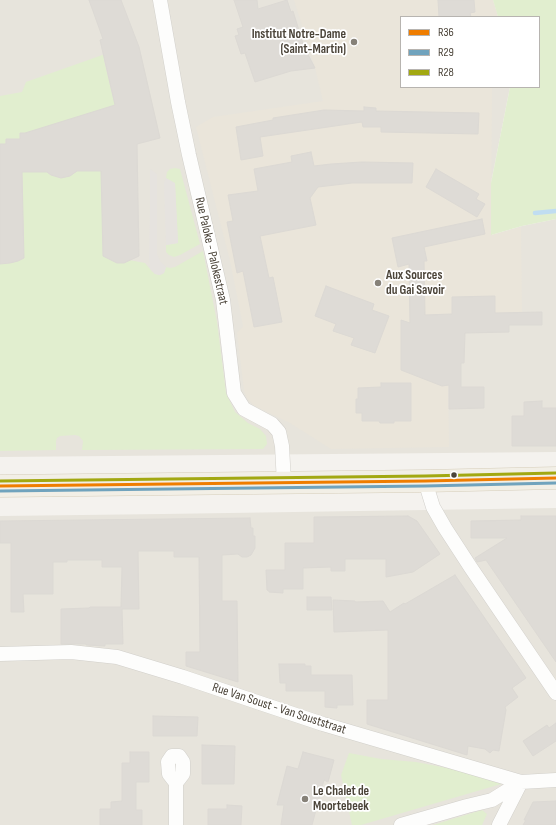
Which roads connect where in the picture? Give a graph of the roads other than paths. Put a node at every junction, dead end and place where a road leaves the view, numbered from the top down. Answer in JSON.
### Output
{"nodes":[{"id":1,"x":160,"y":0,"type":"edge"},
{"id":2,"x":556,"y":478,"type":"edge"},
{"id":3,"x":425,"y":481,"type":"junction"},
{"id":4,"x":284,"y":483,"type":"junction"},
{"id":5,"x":0,"y":486,"type":"edge"},
{"id":6,"x":0,"y":654,"type":"edge"},
{"id":7,"x":556,"y":693,"type":"edge"},
{"id":8,"x":556,"y":780,"type":"edge"},
{"id":9,"x":521,"y":782,"type":"junction"},
{"id":10,"x":176,"y":783,"type":"dead end"},
{"id":11,"x":176,"y":825,"type":"edge"},
{"id":12,"x":401,"y":825,"type":"edge"},
{"id":13,"x":499,"y":825,"type":"edge"}],
"edges":[{"from":1,"to":4,"type":"street","name":"Rue Paloke - Palokestraat"},
{"from":2,"to":3,"type":"main road"},
{"from":3,"to":4,"type":"main road"},
{"from":3,"to":7,"type":"street"},
{"from":4,"to":5,"type":"main road"},
{"from":6,"to":9,"type":"street","name":"Rue Van Soust - Van Souststraat"},
{"from":8,"to":9,"type":"street","name":"Rue Van Soust - Van Souststraat"},
{"from":9,"to":12,"type":"street"},
{"from":9,"to":13,"type":"street"},
{"from":10,"to":11,"type":"street"}]}
